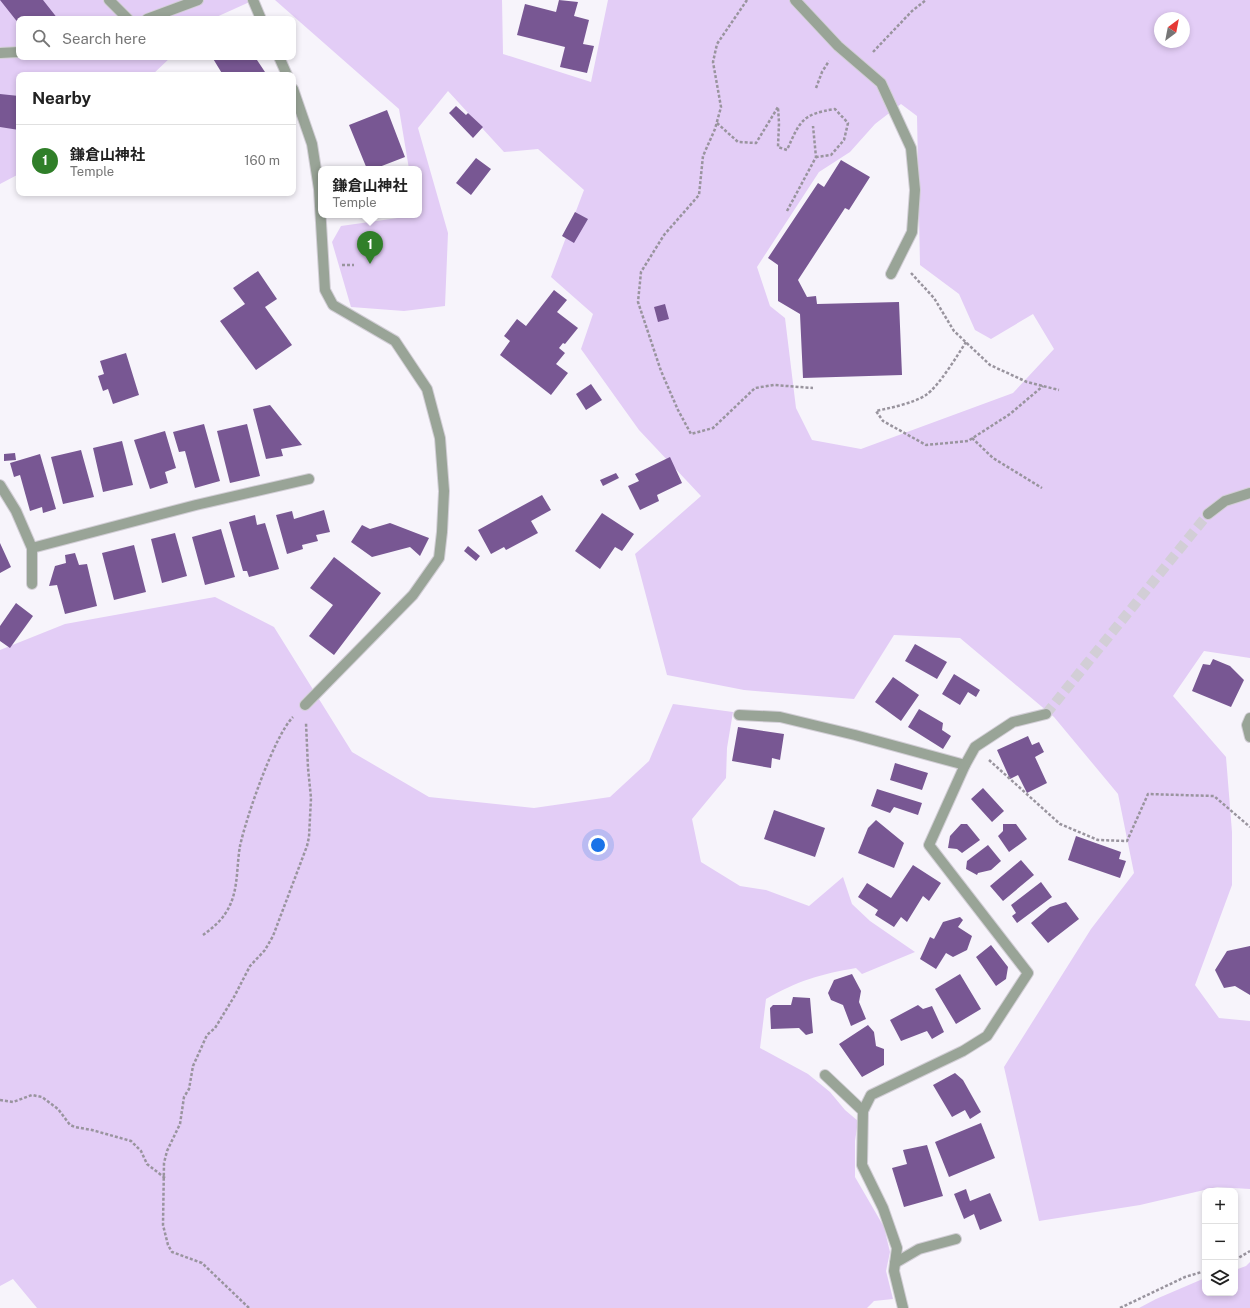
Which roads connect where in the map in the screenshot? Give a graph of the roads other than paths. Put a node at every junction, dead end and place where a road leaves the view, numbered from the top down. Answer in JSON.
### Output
{"nodes":[{"id":1,"x":109,"y":0,"type":"edge"},
{"id":2,"x":198,"y":0,"type":"edge"},
{"id":3,"x":253,"y":0,"type":"edge"},
{"id":4,"x":795,"y":0,"type":"edge"},
{"id":5,"x":125,"y":16,"type":"edge"},
{"id":6,"x":155,"y":16,"type":"edge"},
{"id":7,"x":260,"y":16,"type":"edge"},
{"id":8,"x":16,"y":52,"type":"edge"},
{"id":9,"x":0,"y":53,"type":"edge"},
{"id":10,"x":280,"y":60,"type":"edge"},
{"id":11,"x":286,"y":72,"type":"edge"},
{"id":12,"x":296,"y":98,"type":"edge"},
{"id":13,"x":318,"y":183,"type":"edge"},
{"id":14,"x":321,"y":218,"type":"edge"},
{"id":15,"x":892,"y":274,"type":"dead end"},
{"id":16,"x":309,"y":479,"type":"dead end"},
{"id":17,"x":0,"y":485,"type":"edge"},
{"id":18,"x":1250,"y":493,"type":"edge"},
{"id":19,"x":1208,"y":514,"type":"tunnel mouth"},
{"id":20,"x":32,"y":548,"type":"junction"},
{"id":21,"x":32,"y":584,"type":"dead end"},
{"id":22,"x":305,"y":705,"type":"road end"},
{"id":23,"x":1046,"y":714,"type":"tunnel mouth"},
{"id":24,"x":739,"y":715,"type":"dead end"},
{"id":25,"x":1250,"y":718,"type":"edge"},
{"id":26,"x":1250,"y":738,"type":"edge"},
{"id":27,"x":965,"y":765,"type":"junction"},
{"id":28,"x":825,"y":1075,"type":"dead end"},
{"id":29,"x":863,"y":1111,"type":"junction"},
{"id":30,"x":956,"y":1239,"type":"dead end"},
{"id":31,"x":895,"y":1263,"type":"junction"},
{"id":32,"x":903,"y":1308,"type":"edge"}],
"edges":[{"from":1,"to":5,"type":"street"},
{"from":2,"to":6,"type":"street"},
{"from":3,"to":7,"type":"street"},
{"from":4,"to":15,"type":"street"},
{"from":8,"to":9,"type":"street"},
{"from":10,"to":11,"type":"street"},
{"from":12,"to":13,"type":"street"},
{"from":14,"to":22,"type":"street"},
{"from":16,"to":20,"type":"street"},
{"from":17,"to":20,"type":"street"},
{"from":18,"to":19,"type":"street"},
{"from":20,"to":21,"type":"street"},
{"from":23,"to":27,"type":"street"},
{"from":24,"to":27,"type":"street"},
{"from":25,"to":26,"type":"street"},
{"from":27,"to":29,"type":"street"},
{"from":28,"to":29,"type":"street"},
{"from":29,"to":31,"type":"street"},
{"from":30,"to":31,"type":"street"},
{"from":31,"to":32,"type":"street"}]}
